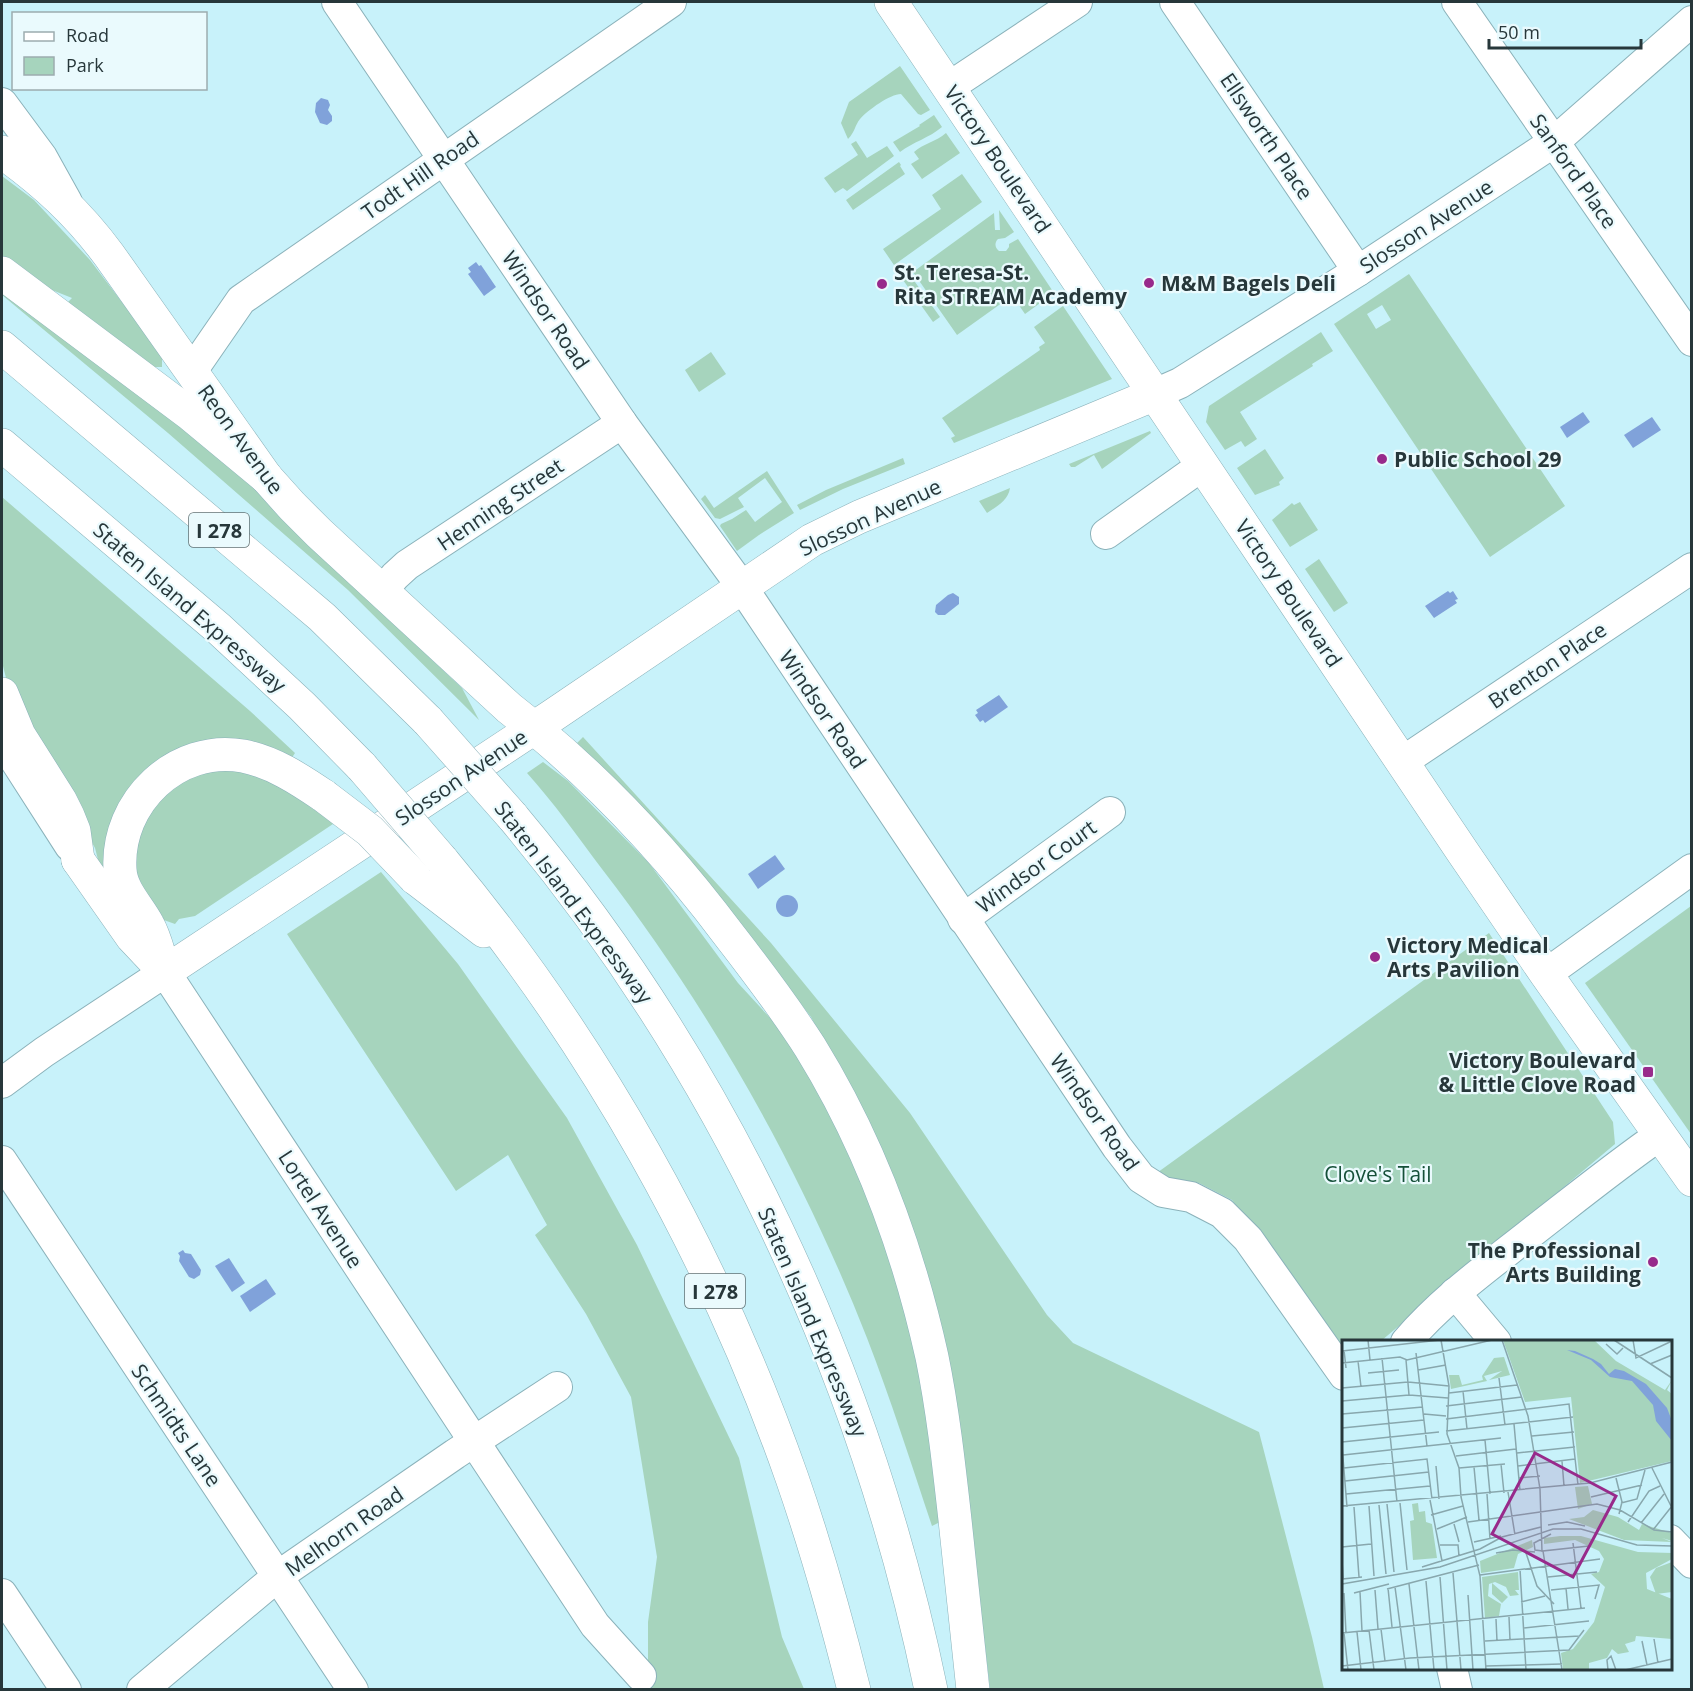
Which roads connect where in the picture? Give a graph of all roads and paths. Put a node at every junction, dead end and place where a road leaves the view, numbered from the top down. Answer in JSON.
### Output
{"nodes":[{"id":1,"x":337,"y":2,"type":"edge"},
{"id":2,"x":671,"y":2,"type":"edge"},
{"id":3,"x":891,"y":2,"type":"edge"},
{"id":4,"x":1077,"y":2,"type":"edge"},
{"id":5,"x":1175,"y":2,"type":"edge"},
{"id":6,"x":1457,"y":2,"type":"edge"},
{"id":7,"x":1692,"y":21,"type":"edge"},
{"id":8,"x":949,"y":87,"type":"junction"},
{"id":9,"x":2,"y":103,"type":"edge"},
{"id":10,"x":1554,"y":142,"type":"junction"},
{"id":11,"x":2,"y":152,"type":"edge"},
{"id":12,"x":443,"y":159,"type":"junction"},
{"id":13,"x":72,"y":210,"type":"junction"},
{"id":14,"x":1358,"y":271,"type":"junction"},
{"id":15,"x":2,"y":273,"type":"edge"},
{"id":16,"x":1692,"y":341,"type":"edge"},
{"id":17,"x":2,"y":347,"type":"edge"},
{"id":18,"x":192,"y":371,"type":"junction"},
{"id":19,"x":1155,"y":394,"type":"junction"},
{"id":20,"x":622,"y":423,"type":"junction"},
{"id":21,"x":2,"y":446,"type":"edge"},
{"id":22,"x":1203,"y":465,"type":"junction"},
{"id":23,"x":266,"y":477,"type":"junction"},
{"id":24,"x":1106,"y":534,"type":"dead end"},
{"id":25,"x":1692,"y":568,"type":"edge"},
{"id":26,"x":742,"y":587,"type":"junction"},
{"id":27,"x":382,"y":591,"type":"junction"},
{"id":28,"x":2,"y":694,"type":"edge"},
{"id":29,"x":534,"y":728,"type":"junction"},
{"id":30,"x":2,"y":740,"type":"edge"},
{"id":31,"x":1402,"y":762,"type":"junction"},
{"id":32,"x":1110,"y":812,"type":"dead end"},
{"id":33,"x":78,"y":860,"type":"junction"},
{"id":34,"x":1692,"y":869,"type":"edge"},
{"id":35,"x":963,"y":919,"type":"junction"},
{"id":36,"x":518,"y":958,"type":"junction"},
{"id":37,"x":165,"y":972,"type":"junction"},
{"id":38,"x":1546,"y":974,"type":"junction"},
{"id":39,"x":2,"y":1083,"type":"edge"},
{"id":40,"x":1660,"y":1135,"type":"junction"},
{"id":41,"x":2,"y":1161,"type":"edge"},
{"id":42,"x":1692,"y":1180,"type":"edge"},
{"id":43,"x":1455,"y":1293,"type":"junction"},
{"id":44,"x":1407,"y":1340,"type":"edge"},
{"id":45,"x":1495,"y":1340,"type":"edge"},
{"id":46,"x":1342,"y":1372,"type":"edge"},
{"id":47,"x":557,"y":1387,"type":"dead end"},
{"id":48,"x":475,"y":1441,"type":"junction"},
{"id":49,"x":1672,"y":1540,"type":"edge"},
{"id":50,"x":1692,"y":1563,"type":"edge"},
{"id":51,"x":278,"y":1576,"type":"junction"},
{"id":52,"x":2,"y":1594,"type":"edge"},
{"id":53,"x":1452,"y":1670,"type":"edge"},
{"id":54,"x":641,"y":1676,"type":"dead end"},
{"id":55,"x":66,"y":1689,"type":"edge"},
{"id":56,"x":142,"y":1689,"type":"edge"},
{"id":57,"x":353,"y":1689,"type":"edge"},
{"id":58,"x":854,"y":1689,"type":"edge"},
{"id":59,"x":931,"y":1689,"type":"edge"},
{"id":60,"x":973,"y":1689,"type":"edge"},
{"id":61,"x":1457,"y":1689,"type":"edge"}],
"edges":[{"from":1,"to":12,"type":"street","name":"Windsor Road"},
{"from":2,"to":12,"type":"street","name":"Todt Hill Road"},
{"from":3,"to":8,"type":"main road","name":"Victory Boulevard"},
{"from":4,"to":8,"type":"street"},
{"from":5,"to":14,"type":"street","name":"Ellsworth Place"},
{"from":6,"to":10,"type":"street","name":"Sanford Place"},
{"from":7,"to":10,"type":"street","name":"Slosson Avenue"},
{"from":8,"to":19,"type":"main road","name":"Victory Boulevard"},
{"from":9,"to":13,"type":"street","name":"Reon Avenue"},
{"from":10,"to":14,"type":"street","name":"Slosson Avenue"},
{"from":10,"to":16,"type":"street","name":"Sanford Place"},
{"from":11,"to":13,"type":"main road"},
{"from":12,"to":18,"type":"street","name":"Todt Hill Road"},
{"from":12,"to":20,"type":"street","name":"Windsor Road"},
{"from":13,"to":18,"type":"main road","name":"Reon Avenue"},
{"from":14,"to":19,"type":"street","name":"Slosson Avenue"},
{"from":15,"to":23,"type":"main road"},
{"from":17,"to":59,"type":"main road","name":"Staten Island Expressway","number":"I 278","bridge":true},
{"from":18,"to":23,"type":"main road","name":"Reon Avenue"},
{"from":19,"to":22,"type":"main road","name":"Victory Boulevard"},
{"from":19,"to":26,"type":"main road","name":"Slosson Avenue"},
{"from":20,"to":26,"type":"street","name":"Windsor Road"},
{"from":20,"to":27,"type":"street","name":"Henning Street"},
{"from":21,"to":36,"type":"main road","name":"Staten Island Expressway","number":"I 278","bridge":true},
{"from":22,"to":24,"type":"street"},
{"from":22,"to":31,"type":"main road","name":"Victory Boulevard"},
{"from":23,"to":27,"type":"main road","name":"Reon Avenue"},
{"from":25,"to":31,"type":"street","name":"Brenton Place"},
{"from":26,"to":29,"type":"main road","name":"Slosson Avenue"},
{"from":26,"to":35,"type":"street","name":"Windsor Road"},
{"from":27,"to":29,"type":"main road","name":"Reon Avenue"},
{"from":28,"to":33,"type":"main road"},
{"from":29,"to":37,"type":"main road","name":"Slosson Avenue"},
{"from":29,"to":60,"type":"main road","name":"Reon Avenue"},
{"from":30,"to":33,"type":"street","name":"Lortel Avenue"},
{"from":31,"to":38,"type":"main road","name":"Victory Boulevard"},
{"from":32,"to":35,"type":"street","name":"Windsor Court"},
{"from":33,"to":37,"type":"main road","name":"Lortel Avenue"},
{"from":34,"to":38,"type":"street"},
{"from":35,"to":46,"type":"street","name":"Windsor Road"},
{"from":36,"to":37,"type":"main road","bridge":true},
{"from":36,"to":58,"type":"main road","name":"Staten Island Expressway","number":"I 278"},
{"from":37,"to":39,"type":"street","name":"Slosson Avenue"},
{"from":37,"to":48,"type":"street","name":"Lortel Avenue"},
{"from":38,"to":40,"type":"main road","name":"Victory Boulevard"},
{"from":40,"to":42,"type":"main road","name":"Victory Boulevard"},
{"from":40,"to":43,"type":"street"},
{"from":41,"to":51,"type":"street","name":"Schmidts Lane"},
{"from":43,"to":44,"type":"street"},
{"from":43,"to":45,"type":"street"},
{"from":47,"to":48,"type":"street","name":"Melhorn Road"},
{"from":48,"to":51,"type":"street","name":"Melhorn Road"},
{"from":48,"to":54,"type":"street","name":"Lortel Avenue"},
{"from":49,"to":50,"type":"street"},
{"from":51,"to":56,"type":"street","name":"Melhorn Road"},
{"from":51,"to":57,"type":"street","name":"Schmidts Lane"},
{"from":52,"to":55,"type":"street"},
{"from":53,"to":61,"type":"street"}]}
